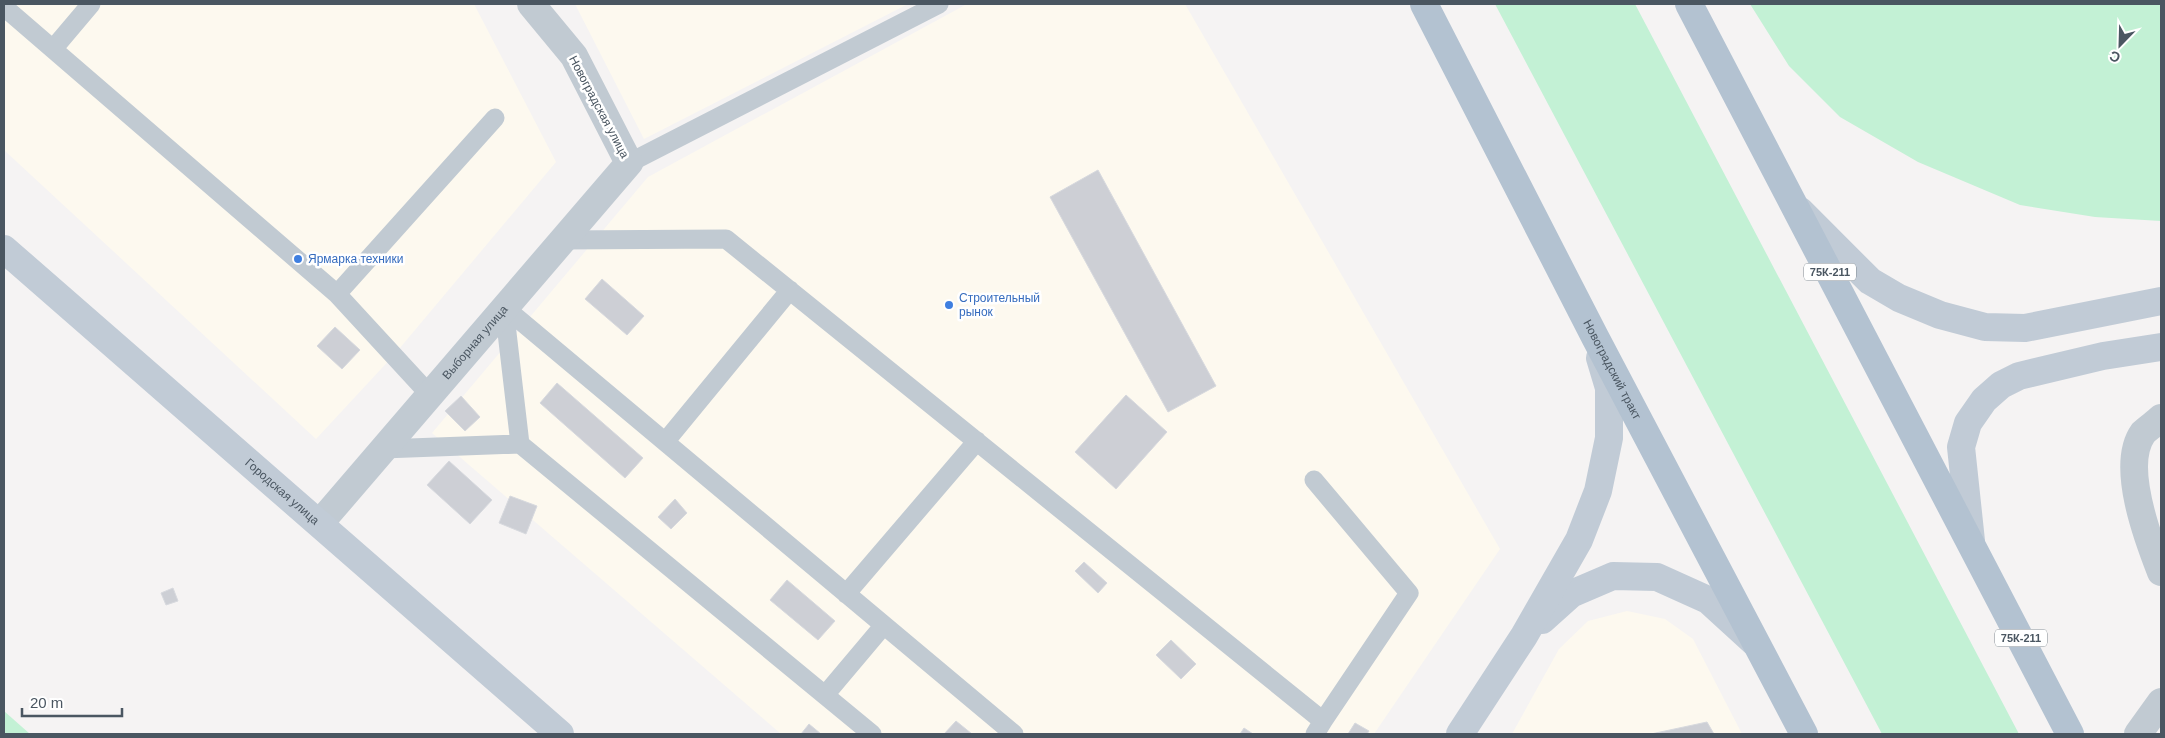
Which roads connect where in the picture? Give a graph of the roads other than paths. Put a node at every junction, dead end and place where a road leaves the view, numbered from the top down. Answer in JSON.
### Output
{"nodes":[{"id":1,"x":91,"y":4,"type":"edge"},
{"id":2,"x":531,"y":4,"type":"edge"},
{"id":3,"x":939,"y":4,"type":"edge"},
{"id":4,"x":1424,"y":4,"type":"edge"},
{"id":5,"x":1689,"y":4,"type":"edge"},
{"id":6,"x":4,"y":7,"type":"edge"},
{"id":7,"x":52,"y":49,"type":"junction"},
{"id":8,"x":495,"y":118,"type":"dead end"},
{"id":9,"x":629,"y":163,"type":"junction"},
{"id":10,"x":1797,"y":208,"type":"junction"},
{"id":11,"x":561,"y":240,"type":"junction"},
{"id":12,"x":4,"y":249,"type":"edge"},
{"id":13,"x":790,"y":290,"type":"junction"},
{"id":14,"x":337,"y":294,"type":"junction"},
{"id":15,"x":2161,"y":301,"type":"edge"},
{"id":16,"x":504,"y":307,"type":"junction"},
{"id":17,"x":1595,"y":337,"type":"junction"},
{"id":18,"x":2161,"y":347,"type":"edge"},
{"id":19,"x":430,"y":395,"type":"junction"},
{"id":20,"x":2161,"y":418,"type":"edge"},
{"id":21,"x":977,"y":441,"type":"junction"},
{"id":22,"x":665,"y":442,"type":"junction"},
{"id":23,"x":520,"y":444,"type":"junction"},
{"id":24,"x":383,"y":450,"type":"junction"},
{"id":25,"x":1314,"y":480,"type":"dead end"},
{"id":26,"x":320,"y":523,"type":"junction"},
{"id":27,"x":1971,"y":541,"type":"junction"},
{"id":28,"x":2161,"y":572,"type":"edge"},
{"id":29,"x":846,"y":594,"type":"junction"},
{"id":30,"x":884,"y":625,"type":"junction"},
{"id":31,"x":1524,"y":636,"type":"junction"},
{"id":32,"x":1754,"y":642,"type":"junction"},
{"id":33,"x":825,"y":695,"type":"junction"},
{"id":34,"x":2161,"y":702,"type":"edge"},
{"id":35,"x":1319,"y":728,"type":"edge"},
{"id":36,"x":560,"y":734,"type":"edge"},
{"id":37,"x":872,"y":734,"type":"edge"},
{"id":38,"x":1014,"y":734,"type":"edge"},
{"id":39,"x":1460,"y":734,"type":"edge"},
{"id":40,"x":1804,"y":734,"type":"edge"},
{"id":41,"x":2070,"y":734,"type":"edge"},
{"id":42,"x":2138,"y":734,"type":"edge"}],
"edges":[{"from":1,"to":7,"type":"lane"},
{"from":2,"to":9,"type":"street","name":"Новоградская улица"},
{"from":3,"to":9,"type":"lane"},
{"from":4,"to":17,"type":"main road","name":"Новоградский тракт"},
{"from":5,"to":10,"type":"main road","number":"75К-211"},
{"from":6,"to":7,"type":"lane"},
{"from":7,"to":14,"type":"lane"},
{"from":8,"to":14,"type":"lane"},
{"from":9,"to":11,"type":"street","name":"Выборная улица"},
{"from":10,"to":15,"type":"street"},
{"from":10,"to":27,"type":"main road","number":"75К-211"},
{"from":11,"to":13,"type":"lane"},
{"from":11,"to":16,"type":"street","name":"Выборная улица"},
{"from":12,"to":26,"type":"street","name":"Городская улица"},
{"from":13,"to":21,"type":"lane"},
{"from":13,"to":22,"type":"lane"},
{"from":14,"to":19,"type":"lane"},
{"from":16,"to":19,"type":"street","name":"Выборная улица"},
{"from":16,"to":22,"type":"lane"},
{"from":16,"to":23,"type":"lane"},
{"from":17,"to":31,"type":"street"},
{"from":17,"to":32,"type":"main road","name":"Новоградский тракт"},
{"from":18,"to":27,"type":"street"},
{"from":19,"to":24,"type":"street","name":"Выборная улица"},
{"from":20,"to":28,"type":"street"},
{"from":21,"to":29,"type":"lane"},
{"from":21,"to":35,"type":"lane"},
{"from":22,"to":29,"type":"lane"},
{"from":23,"to":24,"type":"lane"},
{"from":23,"to":33,"type":"lane"},
{"from":24,"to":26,"type":"street","name":"Выборная улица"},
{"from":25,"to":35,"type":"lane"},
{"from":26,"to":36,"type":"street","name":"Городская улица"},
{"from":27,"to":41,"type":"main road","number":"75К-211"},
{"from":29,"to":30,"type":"lane"},
{"from":30,"to":33,"type":"lane"},
{"from":30,"to":38,"type":"lane"},
{"from":31,"to":32,"type":"street"},
{"from":31,"to":39,"type":"street"},
{"from":32,"to":40,"type":"main road","name":"Новоградский тракт"},
{"from":33,"to":37,"type":"lane"},
{"from":34,"to":42,"type":"street"}]}
